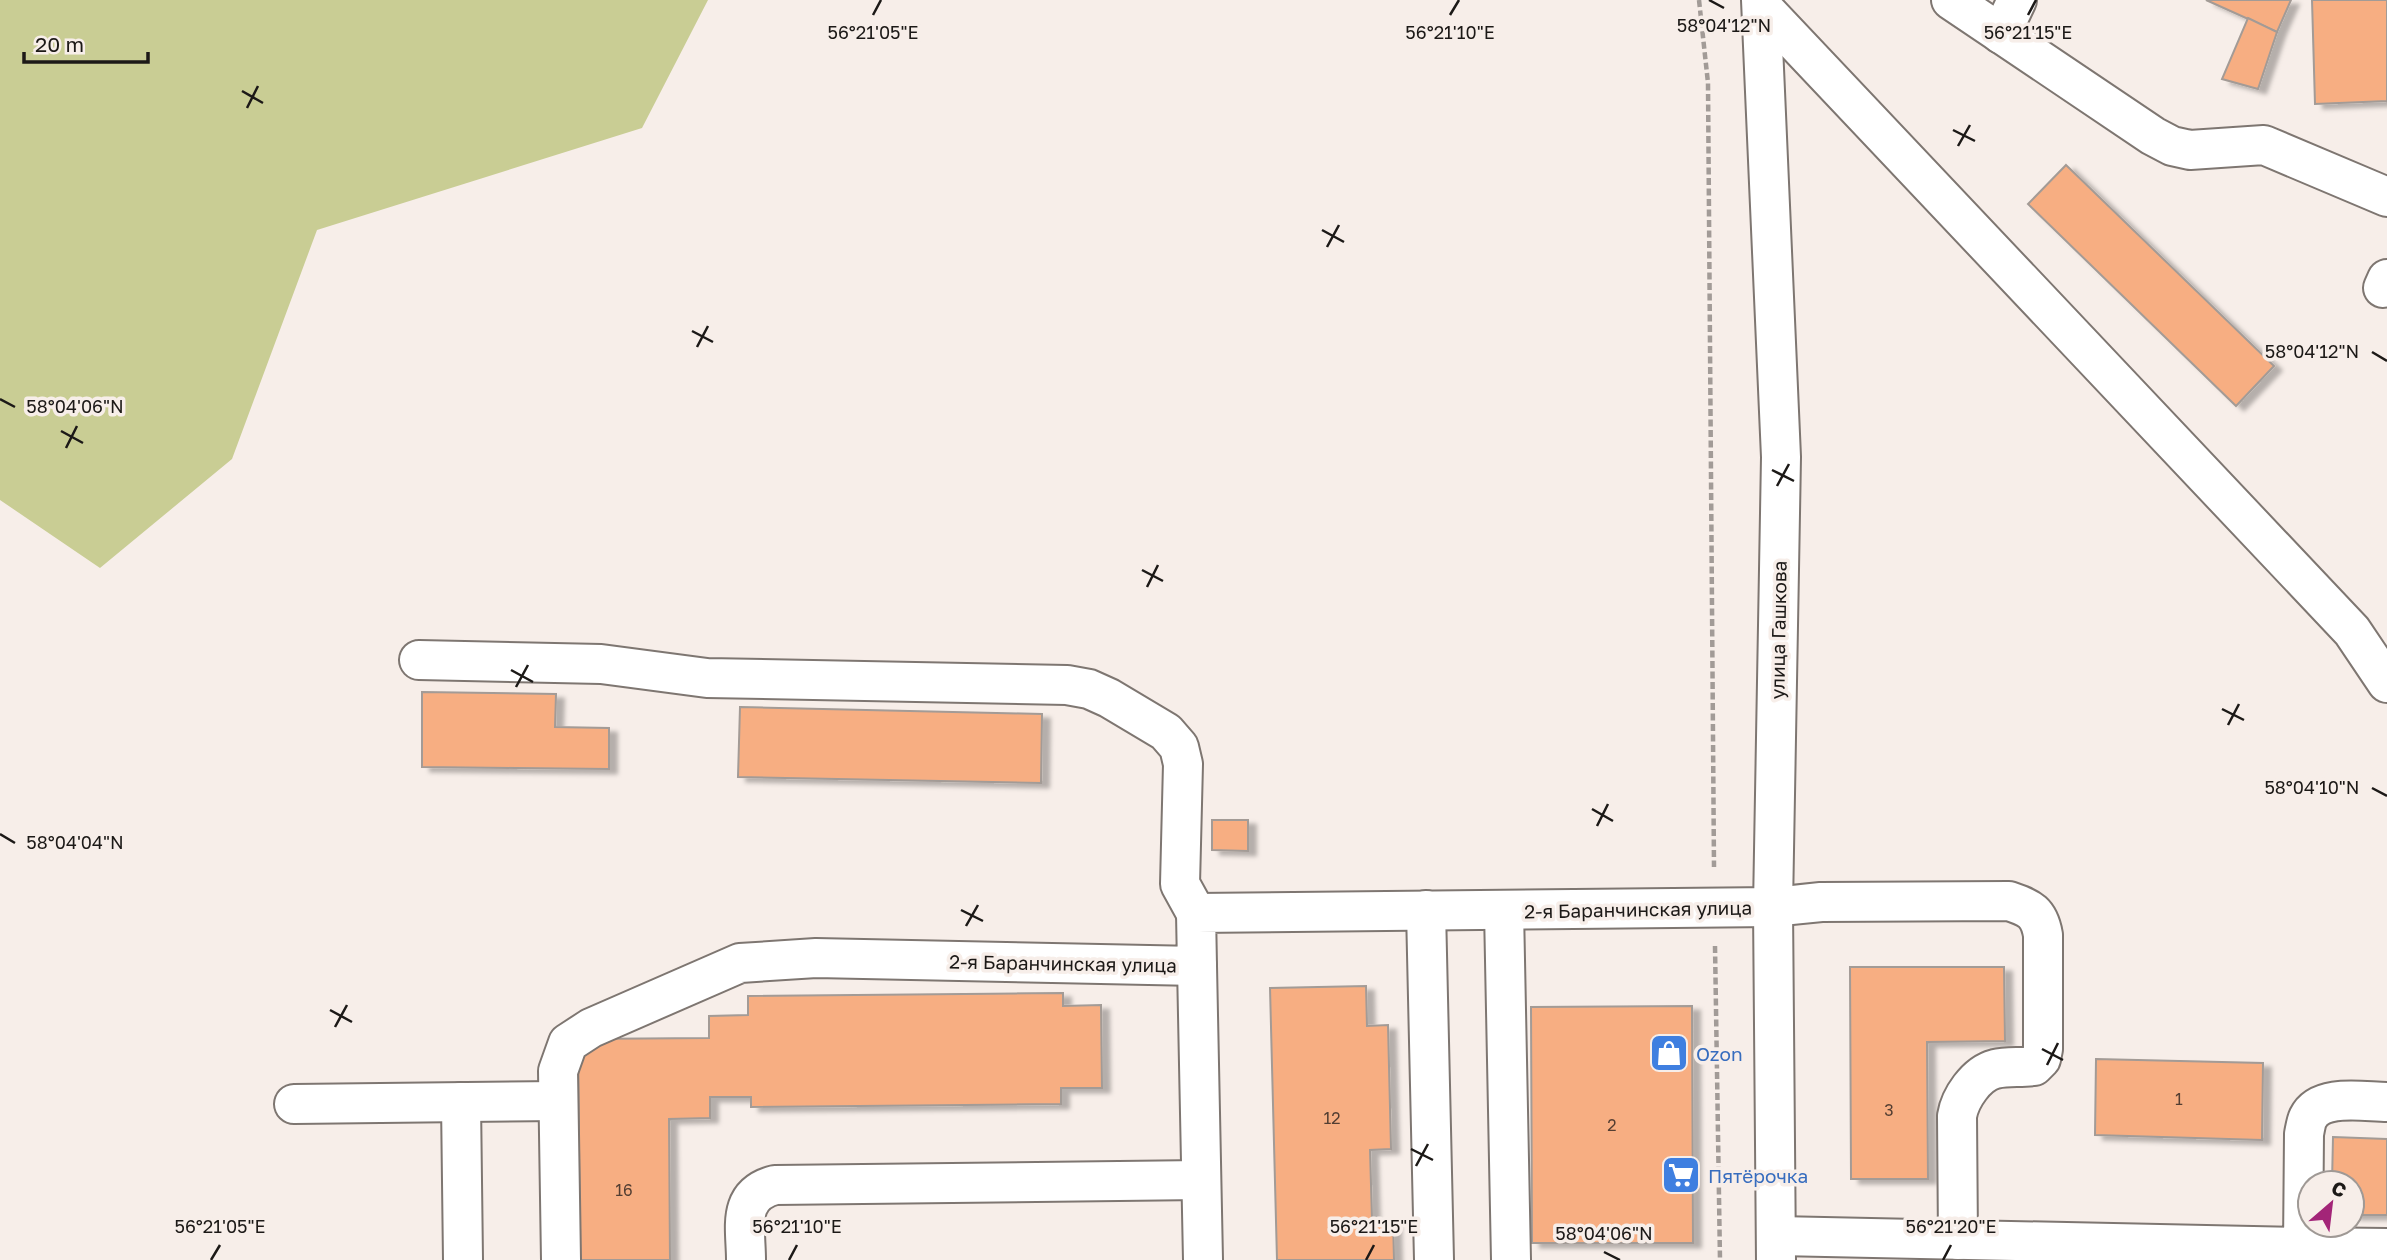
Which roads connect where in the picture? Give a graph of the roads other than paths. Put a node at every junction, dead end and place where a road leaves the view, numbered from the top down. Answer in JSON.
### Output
{"nodes":[{"id":1,"x":1951,"y":0,"type":"edge"},
{"id":2,"x":1762,"y":4,"type":"edge"},
{"id":3,"x":2009,"y":17,"type":"edge"},
{"id":4,"x":2387,"y":197,"type":"edge"},
{"id":5,"x":419,"y":660,"type":"dead end"},
{"id":6,"x":2387,"y":683,"type":"edge"},
{"id":7,"x":1773,"y":907,"type":"junction"},
{"id":8,"x":1426,"y":910,"type":"junction"},
{"id":9,"x":1504,"y":910,"type":"junction"},
{"id":10,"x":1196,"y":913,"type":"junction"},
{"id":11,"x":1197,"y":967,"type":"junction"},
{"id":12,"x":558,"y":1101,"type":"junction"},
{"id":13,"x":461,"y":1102,"type":"junction"},
{"id":14,"x":2387,"y":1102,"type":"edge"},
{"id":15,"x":295,"y":1104,"type":"dead end"},
{"id":16,"x":1201,"y":1180,"type":"junction"},
{"id":17,"x":1958,"y":1240,"type":"junction"},
{"id":18,"x":1776,"y":1248,"type":"edge"},
{"id":19,"x":2387,"y":1248,"type":"edge"},
{"id":20,"x":2303,"y":1253,"type":"edge"},
{"id":21,"x":463,"y":1260,"type":"edge"},
{"id":22,"x":561,"y":1260,"type":"edge"},
{"id":23,"x":746,"y":1260,"type":"edge"},
{"id":24,"x":1203,"y":1260,"type":"edge"},
{"id":25,"x":1434,"y":1260,"type":"edge"},
{"id":26,"x":1511,"y":1260,"type":"edge"}],
"edges":[{"from":1,"to":3,"type":"street"},
{"from":2,"to":6,"type":"street"},
{"from":2,"to":7,"type":"street","name":"улица Гашкова"},
{"from":3,"to":4,"type":"street"},
{"from":5,"to":10,"type":"street"},
{"from":7,"to":9,"type":"street","name":"2-я Баранчинская улица"},
{"from":7,"to":17,"type":"street","name":"2-я Баранчинская улица"},
{"from":7,"to":18,"type":"street","name":"улица Гашкова"},
{"from":8,"to":9,"type":"street","name":"2-я Баранчинская улица"},
{"from":8,"to":10,"type":"street","name":"2-я Баранчинская улица"},
{"from":8,"to":25,"type":"street"},
{"from":9,"to":26,"type":"street"},
{"from":10,"to":11,"type":"street","name":"2-я Баранчинская улица"},
{"from":11,"to":12,"type":"street","name":"2-я Баранчинская улица"},
{"from":11,"to":16,"type":"street"},
{"from":12,"to":13,"type":"street"},
{"from":12,"to":22,"type":"street"},
{"from":13,"to":15,"type":"street"},
{"from":13,"to":21,"type":"street"},
{"from":14,"to":20,"type":"street"},
{"from":16,"to":23,"type":"street"},
{"from":16,"to":24,"type":"street"},
{"from":17,"to":18,"type":"street"},
{"from":17,"to":20,"type":"street"},
{"from":19,"to":20,"type":"street"}]}
